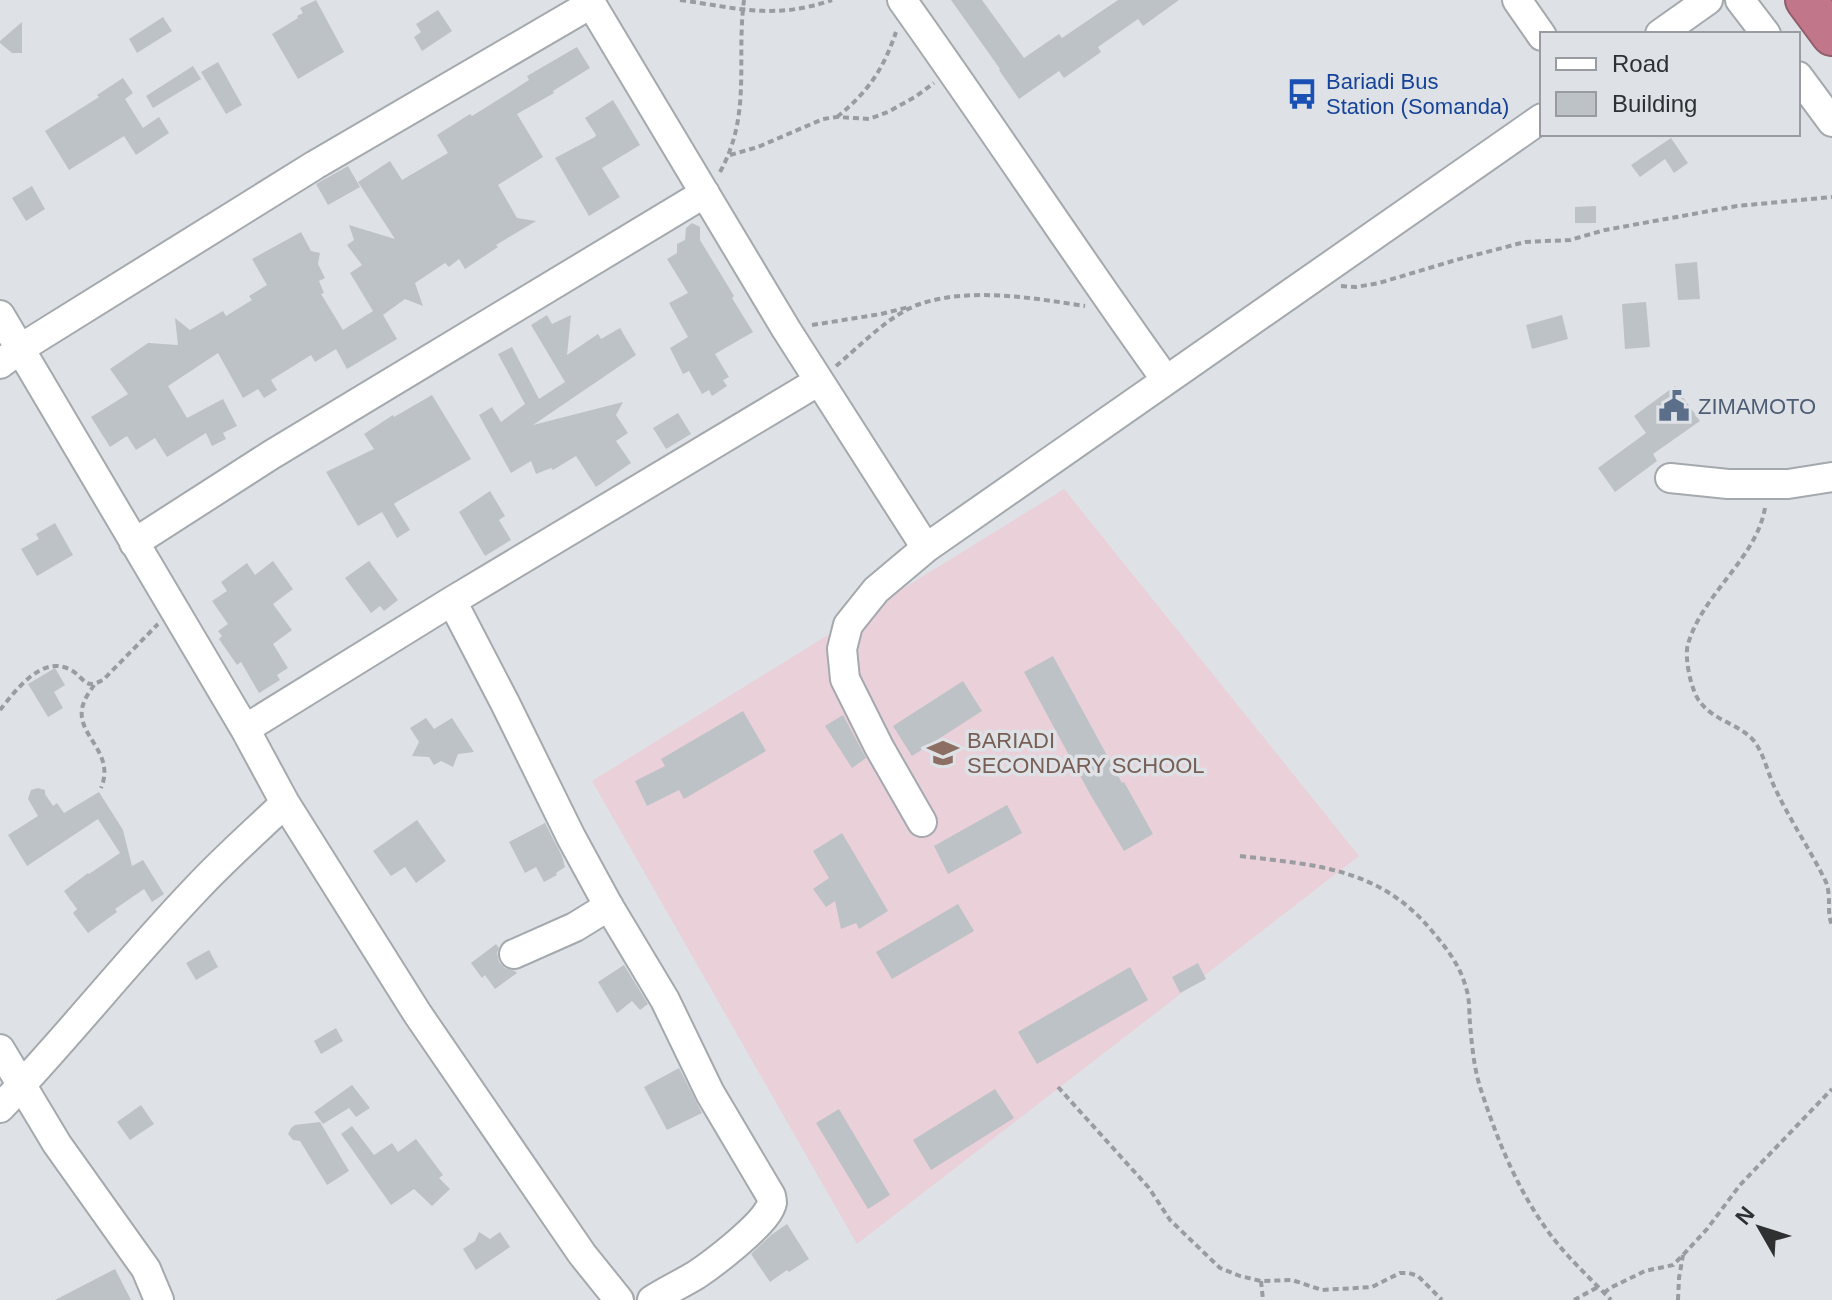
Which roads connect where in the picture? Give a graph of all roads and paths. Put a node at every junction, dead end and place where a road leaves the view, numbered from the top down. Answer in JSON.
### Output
{"nodes":[{"id":1,"x":680,"y":0,"type":"edge"},
{"id":2,"x":744,"y":0,"type":"edge"},
{"id":3,"x":832,"y":0,"type":"edge"},
{"id":4,"x":1517,"y":0,"type":"edge"},
{"id":5,"x":1708,"y":0,"type":"edge"},
{"id":6,"x":1740,"y":0,"type":"edge"},
{"id":7,"x":1806,"y":0,"type":"edge"},
{"id":8,"x":590,"y":2,"type":"edge"},
{"id":9,"x":904,"y":2,"type":"edge"},
{"id":10,"x":743,"y":11,"type":"junction"},
{"id":11,"x":1663,"y":32,"type":"edge"},
{"id":12,"x":1764,"y":32,"type":"edge"},
{"id":13,"x":1540,"y":33,"type":"edge"},
{"id":14,"x":1832,"y":35,"type":"edge"},
{"id":15,"x":952,"y":70,"type":"junction"},
{"id":16,"x":1800,"y":79,"type":"edge"},
{"id":17,"x":837,"y":117,"type":"junction"},
{"id":18,"x":1540,"y":119,"type":"edge"},
{"id":19,"x":1832,"y":122,"type":"edge"},
{"id":20,"x":730,"y":155,"type":"junction"},
{"id":21,"x":705,"y":193,"type":"junction"},
{"id":22,"x":1832,"y":197,"type":"edge"},
{"id":23,"x":1311,"y":281,"type":"junction"},
{"id":24,"x":918,"y":304,"type":"junction"},
{"id":25,"x":1116,"y":310,"type":"junction"},
{"id":26,"x":0,"y":315,"type":"edge"},
{"id":27,"x":786,"y":329,"type":"junction"},
{"id":28,"x":10,"y":356,"type":"edge"},
{"id":29,"x":1166,"y":380,"type":"junction"},
{"id":30,"x":819,"y":381,"type":"junction"},
{"id":31,"x":1832,"y":477,"type":"edge"},
{"id":32,"x":1670,"y":478,"type":"dead end"},
{"id":33,"x":1768,"y":484,"type":"junction"},
{"id":34,"x":134,"y":543,"type":"junction"},
{"id":35,"x":926,"y":548,"type":"junction"},
{"id":36,"x":452,"y":601,"type":"junction"},
{"id":37,"x":173,"y":608,"type":"junction"},
{"id":38,"x":94,"y":685,"type":"junction"},
{"id":39,"x":0,"y":710,"type":"edge"},
{"id":40,"x":245,"y":729,"type":"junction"},
{"id":41,"x":101,"y":788,"type":"dead end"},
{"id":42,"x":285,"y":803,"type":"junction"},
{"id":43,"x":922,"y":822,"type":"dead end"},
{"id":44,"x":1240,"y":856,"type":"dead end"},
{"id":45,"x":609,"y":906,"type":"junction"},
{"id":46,"x":1832,"y":925,"type":"edge"},
{"id":47,"x":514,"y":954,"type":"dead end"},
{"id":48,"x":0,"y":1049,"type":"edge"},
{"id":49,"x":22,"y":1085,"type":"junction"},
{"id":50,"x":1058,"y":1087,"type":"dead end"},
{"id":51,"x":1832,"y":1089,"type":"edge"},
{"id":52,"x":0,"y":1108,"type":"edge"},
{"id":53,"x":1683,"y":1255,"type":"junction"},
{"id":54,"x":1261,"y":1281,"type":"junction"},
{"id":55,"x":1598,"y":1287,"type":"junction"},
{"id":56,"x":1604,"y":1293,"type":"junction"},
{"id":57,"x":159,"y":1300,"type":"edge"},
{"id":58,"x":619,"y":1300,"type":"edge"},
{"id":59,"x":652,"y":1300,"type":"edge"},
{"id":60,"x":1263,"y":1300,"type":"edge"},
{"id":61,"x":1442,"y":1300,"type":"edge"},
{"id":62,"x":1574,"y":1300,"type":"edge"},
{"id":63,"x":1611,"y":1300,"type":"edge"},
{"id":64,"x":1678,"y":1300,"type":"edge"}],
"edges":[{"from":1,"to":10,"type":"path"},
{"from":2,"to":10,"type":"path"},
{"from":3,"to":10,"type":"path"},
{"from":4,"to":13,"type":"street"},
{"from":5,"to":11,"type":"street"},
{"from":6,"to":12,"type":"street"},
{"from":7,"to":14,"type":"highway"},
{"from":8,"to":21,"type":"street"},
{"from":8,"to":28,"type":"street"},
{"from":9,"to":15,"type":"street"},
{"from":9,"to":17,"type":"path"},
{"from":10,"to":20,"type":"path"},
{"from":15,"to":17,"type":"path"},
{"from":15,"to":25,"type":"street"},
{"from":16,"to":19,"type":"street"},
{"from":17,"to":20,"type":"path"},
{"from":18,"to":23,"type":"street"},
{"from":20,"to":21,"type":"path"},
{"from":21,"to":27,"type":"street"},
{"from":21,"to":34,"type":"street"},
{"from":22,"to":23,"type":"path"},
{"from":23,"to":29,"type":"street"},
{"from":24,"to":25,"type":"path"},
{"from":24,"to":27,"type":"path"},
{"from":24,"to":30,"type":"path"},
{"from":25,"to":29,"type":"street"},
{"from":26,"to":28,"type":"street"},
{"from":27,"to":30,"type":"street"},
{"from":28,"to":34,"type":"street"},
{"from":29,"to":35,"type":"street"},
{"from":30,"to":35,"type":"street"},
{"from":30,"to":36,"type":"street"},
{"from":31,"to":33,"type":"street"},
{"from":32,"to":33,"type":"street"},
{"from":33,"to":46,"type":"path"},
{"from":34,"to":37,"type":"street"},
{"from":35,"to":43,"type":"street"},
{"from":36,"to":40,"type":"street"},
{"from":36,"to":45,"type":"street"},
{"from":37,"to":38,"type":"path"},
{"from":37,"to":40,"type":"street"},
{"from":38,"to":39,"type":"path"},
{"from":38,"to":41,"type":"path"},
{"from":40,"to":42,"type":"street"},
{"from":42,"to":49,"type":"street"},
{"from":42,"to":58,"type":"street"},
{"from":44,"to":55,"type":"path"},
{"from":45,"to":47,"type":"street"},
{"from":45,"to":59,"type":"street"},
{"from":48,"to":49,"type":"street"},
{"from":49,"to":52,"type":"street"},
{"from":49,"to":57,"type":"street"},
{"from":50,"to":54,"type":"path"},
{"from":51,"to":53,"type":"path"},
{"from":53,"to":56,"type":"path"},
{"from":53,"to":64,"type":"path"},
{"from":54,"to":60,"type":"path"},
{"from":54,"to":61,"type":"path"},
{"from":55,"to":56,"type":"path"},
{"from":55,"to":62,"type":"path"},
{"from":56,"to":63,"type":"path"}]}
